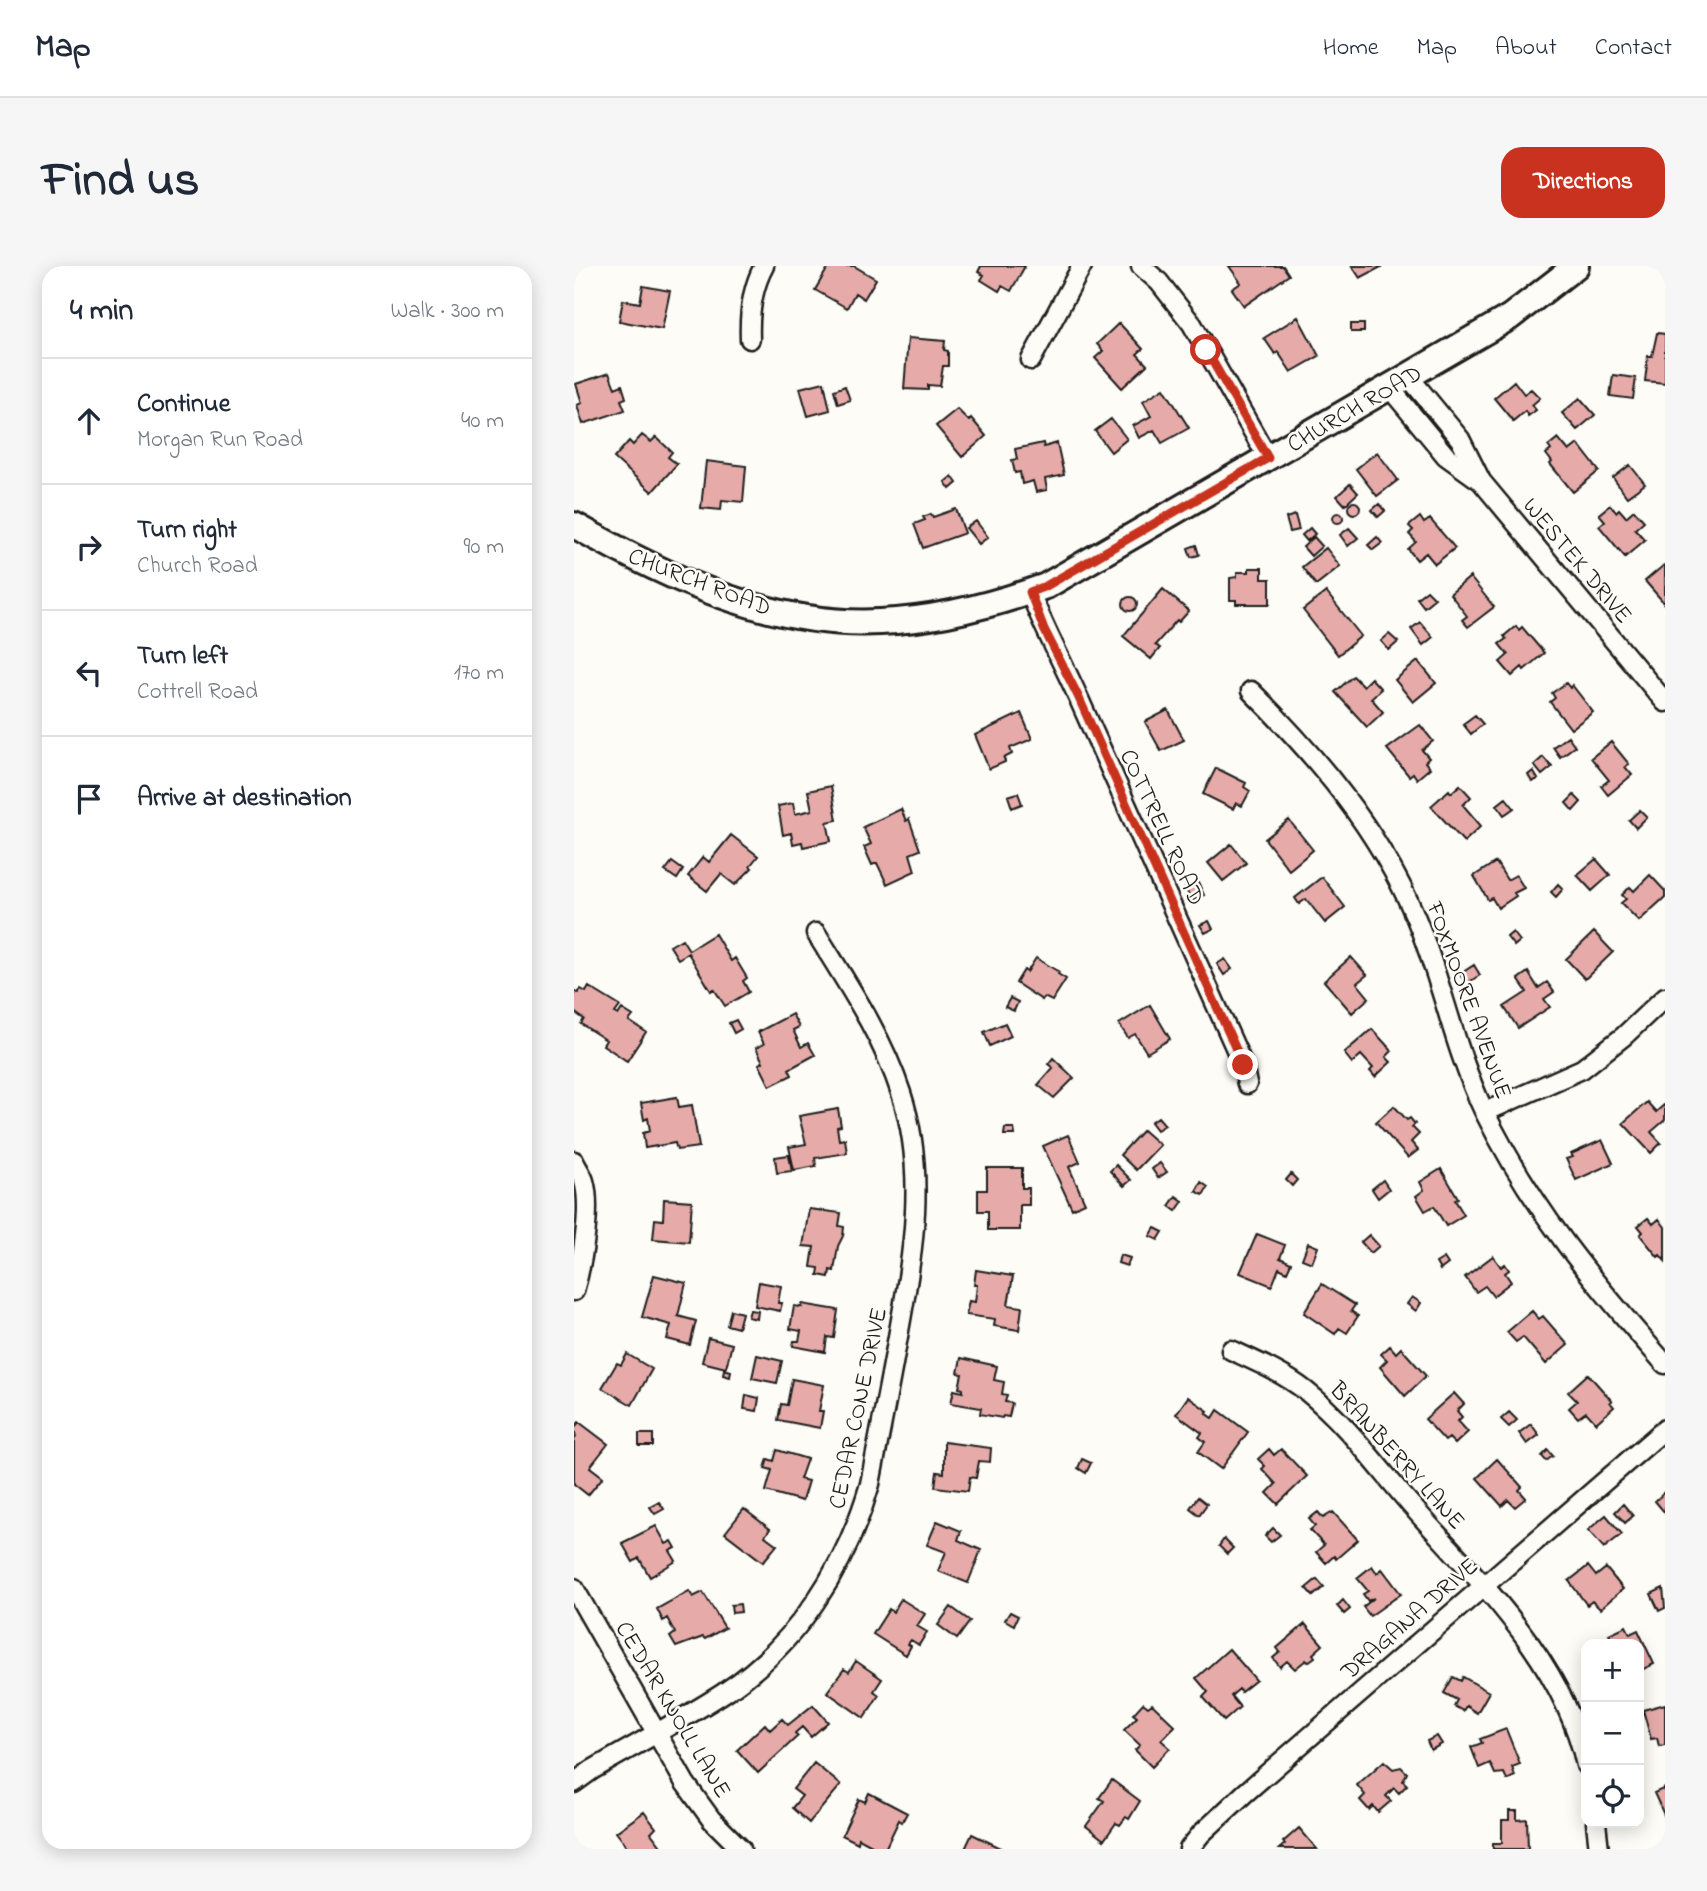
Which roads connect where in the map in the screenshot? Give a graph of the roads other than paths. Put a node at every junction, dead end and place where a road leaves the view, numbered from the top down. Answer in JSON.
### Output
{"nodes":[{"id":1,"x":764,"y":266,"type":"edge"},
{"id":2,"x":1082,"y":266,"type":"edge"},
{"id":3,"x":1141,"y":266,"type":"edge"},
{"id":4,"x":1576,"y":266,"type":"edge"},
{"id":5,"x":750,"y":339,"type":"dead end"},
{"id":6,"x":1031,"y":360,"type":"dead end"},
{"id":7,"x":1399,"y":382,"type":"junction"},
{"id":8,"x":1268,"y":458,"type":"junction"},
{"id":9,"x":574,"y":525,"type":"edge"},
{"id":10,"x":1030,"y":592,"type":"junction"},
{"id":11,"x":1251,"y":691,"type":"dead end"},
{"id":12,"x":1665,"y":702,"type":"edge"},
{"id":13,"x":816,"y":933,"type":"dead end"},
{"id":14,"x":1665,"y":997,"type":"edge"},
{"id":15,"x":1247,"y":1084,"type":"dead end"},
{"id":16,"x":1485,"y":1112,"type":"junction"},
{"id":17,"x":574,"y":1161,"type":"edge"},
{"id":18,"x":574,"y":1291,"type":"edge"},
{"id":19,"x":1231,"y":1350,"type":"dead end"},
{"id":20,"x":1665,"y":1364,"type":"edge"},
{"id":21,"x":1665,"y":1429,"type":"edge"},
{"id":22,"x":1483,"y":1587,"type":"junction"},
{"id":23,"x":574,"y":1588,"type":"edge"},
{"id":24,"x":656,"y":1733,"type":"junction"},
{"id":25,"x":1581,"y":1746,"type":"edge"},
{"id":26,"x":574,"y":1783,"type":"edge"},
{"id":27,"x":1597,"y":1828,"type":"edge"},
{"id":28,"x":741,"y":1849,"type":"edge"},
{"id":29,"x":1189,"y":1849,"type":"edge"},
{"id":30,"x":1599,"y":1849,"type":"edge"}],
"edges":[{"from":1,"to":5,"type":"street"},
{"from":2,"to":6,"type":"street"},
{"from":3,"to":8,"type":"street"},
{"from":4,"to":7,"type":"main road","name":"CHURCH ROAD"},
{"from":7,"to":8,"type":"main road","name":"CHURCH ROAD"},
{"from":7,"to":12,"type":"street","name":"WESTEK DRIVE"},
{"from":8,"to":10,"type":"main road","name":"CHURCH ROAD"},
{"from":9,"to":10,"type":"main road","name":"CHURCH ROAD"},
{"from":10,"to":15,"type":"street","name":"COTTRELL ROAD"},
{"from":11,"to":16,"type":"street","name":"FOXMOORE AVENUE"},
{"from":13,"to":24,"type":"street","name":"CEDAR CONE DRIVE"},
{"from":14,"to":16,"type":"street"},
{"from":16,"to":20,"type":"street","name":"FOXMOORE AVENUE"},
{"from":17,"to":18,"type":"street"},
{"from":19,"to":22,"type":"street","name":"BRANBERRY LANE"},
{"from":21,"to":22,"type":"street","name":"DRAGANA DRIVE"},
{"from":22,"to":25,"type":"street","name":"BRANBERRY LANE"},
{"from":22,"to":29,"type":"street","name":"DRAGANA DRIVE"},
{"from":23,"to":24,"type":"street","name":"CEDAR KNOLL LANE"},
{"from":24,"to":26,"type":"street","name":"CEDAR CONE DRIVE"},
{"from":24,"to":28,"type":"street","name":"CEDAR KNOLL LANE"},
{"from":27,"to":30,"type":"street"}]}
